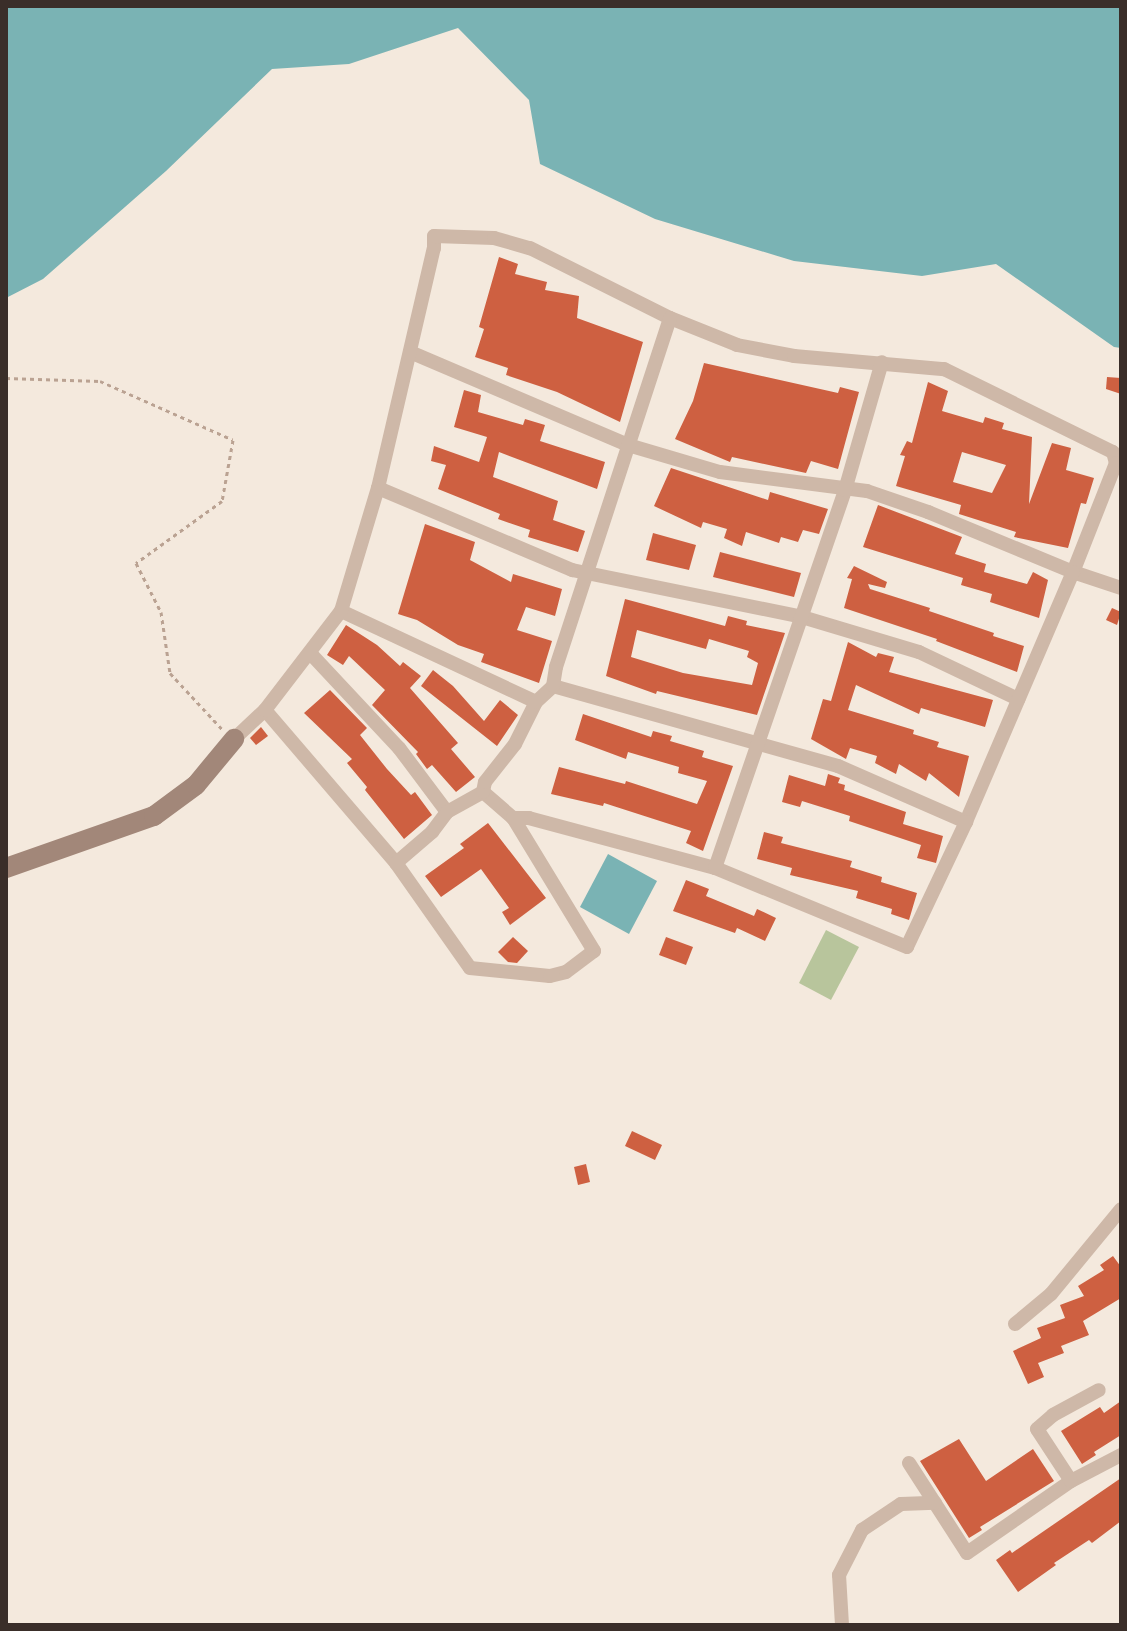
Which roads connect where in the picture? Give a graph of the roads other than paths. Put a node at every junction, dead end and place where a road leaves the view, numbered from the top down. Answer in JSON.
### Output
{"nodes":[{"id":1,"x":670,"y":318,"type":"junction"},
{"id":2,"x":410,"y":352,"type":"junction"},
{"id":3,"x":882,"y":362,"type":"junction"},
{"id":4,"x":628,"y":445,"type":"junction"},
{"id":5,"x":378,"y":488,"type":"junction"},
{"id":6,"x":845,"y":490,"type":"junction"},
{"id":7,"x":587,"y":571,"type":"junction"},
{"id":8,"x":1073,"y":572,"type":"junction"},
{"id":9,"x":1121,"y":588,"type":"edge"},
{"id":10,"x":341,"y":611,"type":"junction"},
{"id":11,"x":802,"y":617,"type":"junction"},
{"id":12,"x":311,"y":654,"type":"junction"},
{"id":13,"x":553,"y":686,"type":"junction"},
{"id":14,"x":1018,"y":699,"type":"junction"},
{"id":15,"x":536,"y":702,"type":"junction"},
{"id":16,"x":265,"y":710,"type":"junction"},
{"id":17,"x":234,"y":739,"type":"joint"},
{"id":18,"x":759,"y":742,"type":"junction"},
{"id":19,"x":483,"y":792,"type":"junction"},
{"id":20,"x":447,"y":812,"type":"junction"},
{"id":21,"x":513,"y":818,"type":"junction"},
{"id":22,"x":966,"y":822,"type":"junction"},
{"id":23,"x":396,"y":863,"type":"junction"},
{"id":24,"x":6,"y":868,"type":"edge"},
{"id":25,"x":715,"y":868,"type":"junction"},
{"id":26,"x":1121,"y":1209,"type":"edge"},
{"id":27,"x":1015,"y":1324,"type":"dead end"},
{"id":28,"x":1099,"y":1390,"type":"dead end"},
{"id":29,"x":1121,"y":1455,"type":"edge"},
{"id":30,"x":909,"y":1463,"type":"dead end"},
{"id":31,"x":1071,"y":1481,"type":"junction"},
{"id":32,"x":935,"y":1503,"type":"junction"},
{"id":33,"x":842,"y":1625,"type":"edge"}],
"edges":[{"from":1,"to":2,"type":"street"},
{"from":1,"to":3,"type":"street"},
{"from":1,"to":4,"type":"street"},
{"from":2,"to":4,"type":"street"},
{"from":2,"to":5,"type":"street"},
{"from":3,"to":6,"type":"street"},
{"from":3,"to":8,"type":"street"},
{"from":4,"to":6,"type":"street"},
{"from":4,"to":7,"type":"street"},
{"from":5,"to":7,"type":"street"},
{"from":5,"to":10,"type":"street"},
{"from":6,"to":8,"type":"street"},
{"from":6,"to":11,"type":"street"},
{"from":7,"to":11,"type":"street"},
{"from":7,"to":13,"type":"street"},
{"from":8,"to":9,"type":"street"},
{"from":8,"to":14,"type":"street"},
{"from":10,"to":12,"type":"street"},
{"from":10,"to":15,"type":"street"},
{"from":11,"to":14,"type":"street"},
{"from":11,"to":18,"type":"street"},
{"from":12,"to":16,"type":"street"},
{"from":12,"to":20,"type":"street"},
{"from":13,"to":15,"type":"street"},
{"from":13,"to":18,"type":"street"},
{"from":14,"to":22,"type":"street"},
{"from":15,"to":19,"type":"street"},
{"from":16,"to":17,"type":"street"},
{"from":16,"to":23,"type":"street"},
{"from":17,"to":24,"type":"main road"},
{"from":18,"to":22,"type":"street"},
{"from":18,"to":25,"type":"street"},
{"from":19,"to":20,"type":"street"},
{"from":19,"to":21,"type":"street"},
{"from":20,"to":23,"type":"street"},
{"from":21,"to":23,"type":"street"},
{"from":21,"to":25,"type":"street"},
{"from":22,"to":25,"type":"street"},
{"from":26,"to":27,"type":"street"},
{"from":28,"to":31,"type":"street"},
{"from":29,"to":31,"type":"street"},
{"from":30,"to":32,"type":"street"},
{"from":31,"to":32,"type":"street"},
{"from":32,"to":33,"type":"street"}]}
